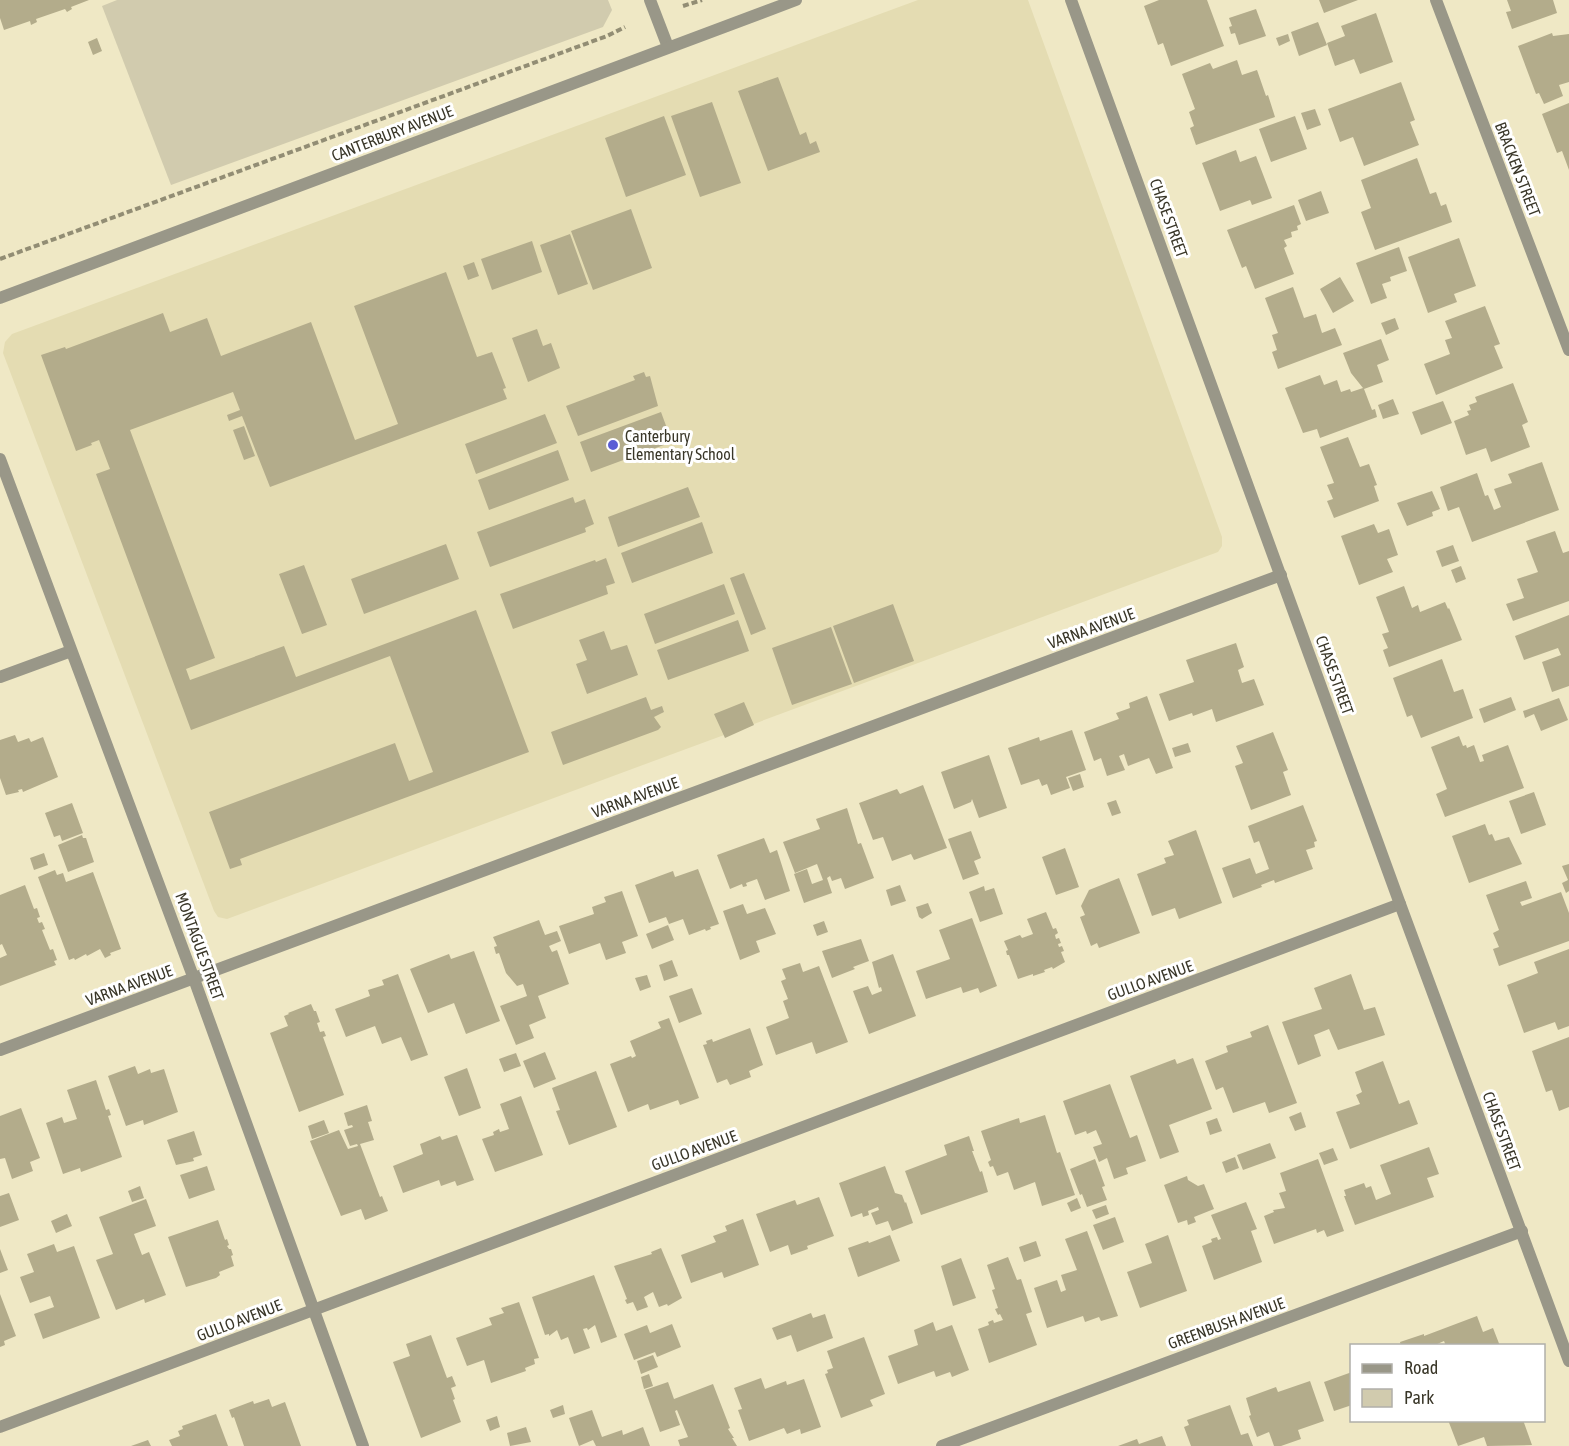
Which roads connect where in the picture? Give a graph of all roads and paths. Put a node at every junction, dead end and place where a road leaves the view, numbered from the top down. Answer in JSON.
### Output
{"nodes":[{"id":1,"x":650,"y":0,"type":"edge"},
{"id":2,"x":702,"y":0,"type":"edge"},
{"id":3,"x":796,"y":0,"type":"edge"},
{"id":4,"x":1071,"y":0,"type":"edge"},
{"id":5,"x":1436,"y":0,"type":"edge"},
{"id":6,"x":683,"y":6,"type":"dead end"},
{"id":7,"x":625,"y":27,"type":"dead end"},
{"id":8,"x":668,"y":47,"type":"junction"},
{"id":9,"x":0,"y":259,"type":"edge"},
{"id":10,"x":0,"y":298,"type":"edge"},
{"id":11,"x":1569,"y":350,"type":"edge"},
{"id":12,"x":0,"y":459,"type":"edge"},
{"id":13,"x":1281,"y":575,"type":"junction"},
{"id":14,"x":71,"y":651,"type":"junction"},
{"id":15,"x":0,"y":677,"type":"edge"},
{"id":16,"x":1400,"y":904,"type":"junction"},
{"id":17,"x":194,"y":979,"type":"junction"},
{"id":18,"x":0,"y":1050,"type":"edge"},
{"id":19,"x":1522,"y":1231,"type":"junction"},
{"id":20,"x":313,"y":1310,"type":"junction"},
{"id":21,"x":1569,"y":1360,"type":"edge"},
{"id":22,"x":0,"y":1427,"type":"edge"},
{"id":23,"x":363,"y":1446,"type":"edge"},
{"id":24,"x":942,"y":1446,"type":"edge"}],
"edges":[{"from":1,"to":8,"type":"street"},
{"from":2,"to":6,"type":"path"},
{"from":3,"to":8,"type":"street","name":"CANTERBURY AVENUE"},
{"from":4,"to":13,"type":"street","name":"CHASE STREET"},
{"from":5,"to":11,"type":"street","name":"BRACKEN STREET"},
{"from":7,"to":9,"type":"path"},
{"from":8,"to":10,"type":"street","name":"CANTERBURY AVENUE"},
{"from":12,"to":14,"type":"street","name":"MONTAGUE STREET"},
{"from":13,"to":16,"type":"street","name":"CHASE STREET"},
{"from":13,"to":17,"type":"street","name":"VARNA AVENUE"},
{"from":14,"to":15,"type":"street"},
{"from":14,"to":17,"type":"street","name":"MONTAGUE STREET"},
{"from":16,"to":19,"type":"street","name":"CHASE STREET"},
{"from":16,"to":20,"type":"street","name":"GULLO AVENUE"},
{"from":17,"to":18,"type":"street","name":"VARNA AVENUE"},
{"from":17,"to":20,"type":"street","name":"MONTAGUE STREET"},
{"from":19,"to":21,"type":"street","name":"CHASE STREET"},
{"from":19,"to":24,"type":"street","name":"GREENBUSH AVENUE"},
{"from":20,"to":22,"type":"street","name":"GULLO AVENUE"},
{"from":20,"to":23,"type":"street","name":"MONTAGUE STREET"}]}
